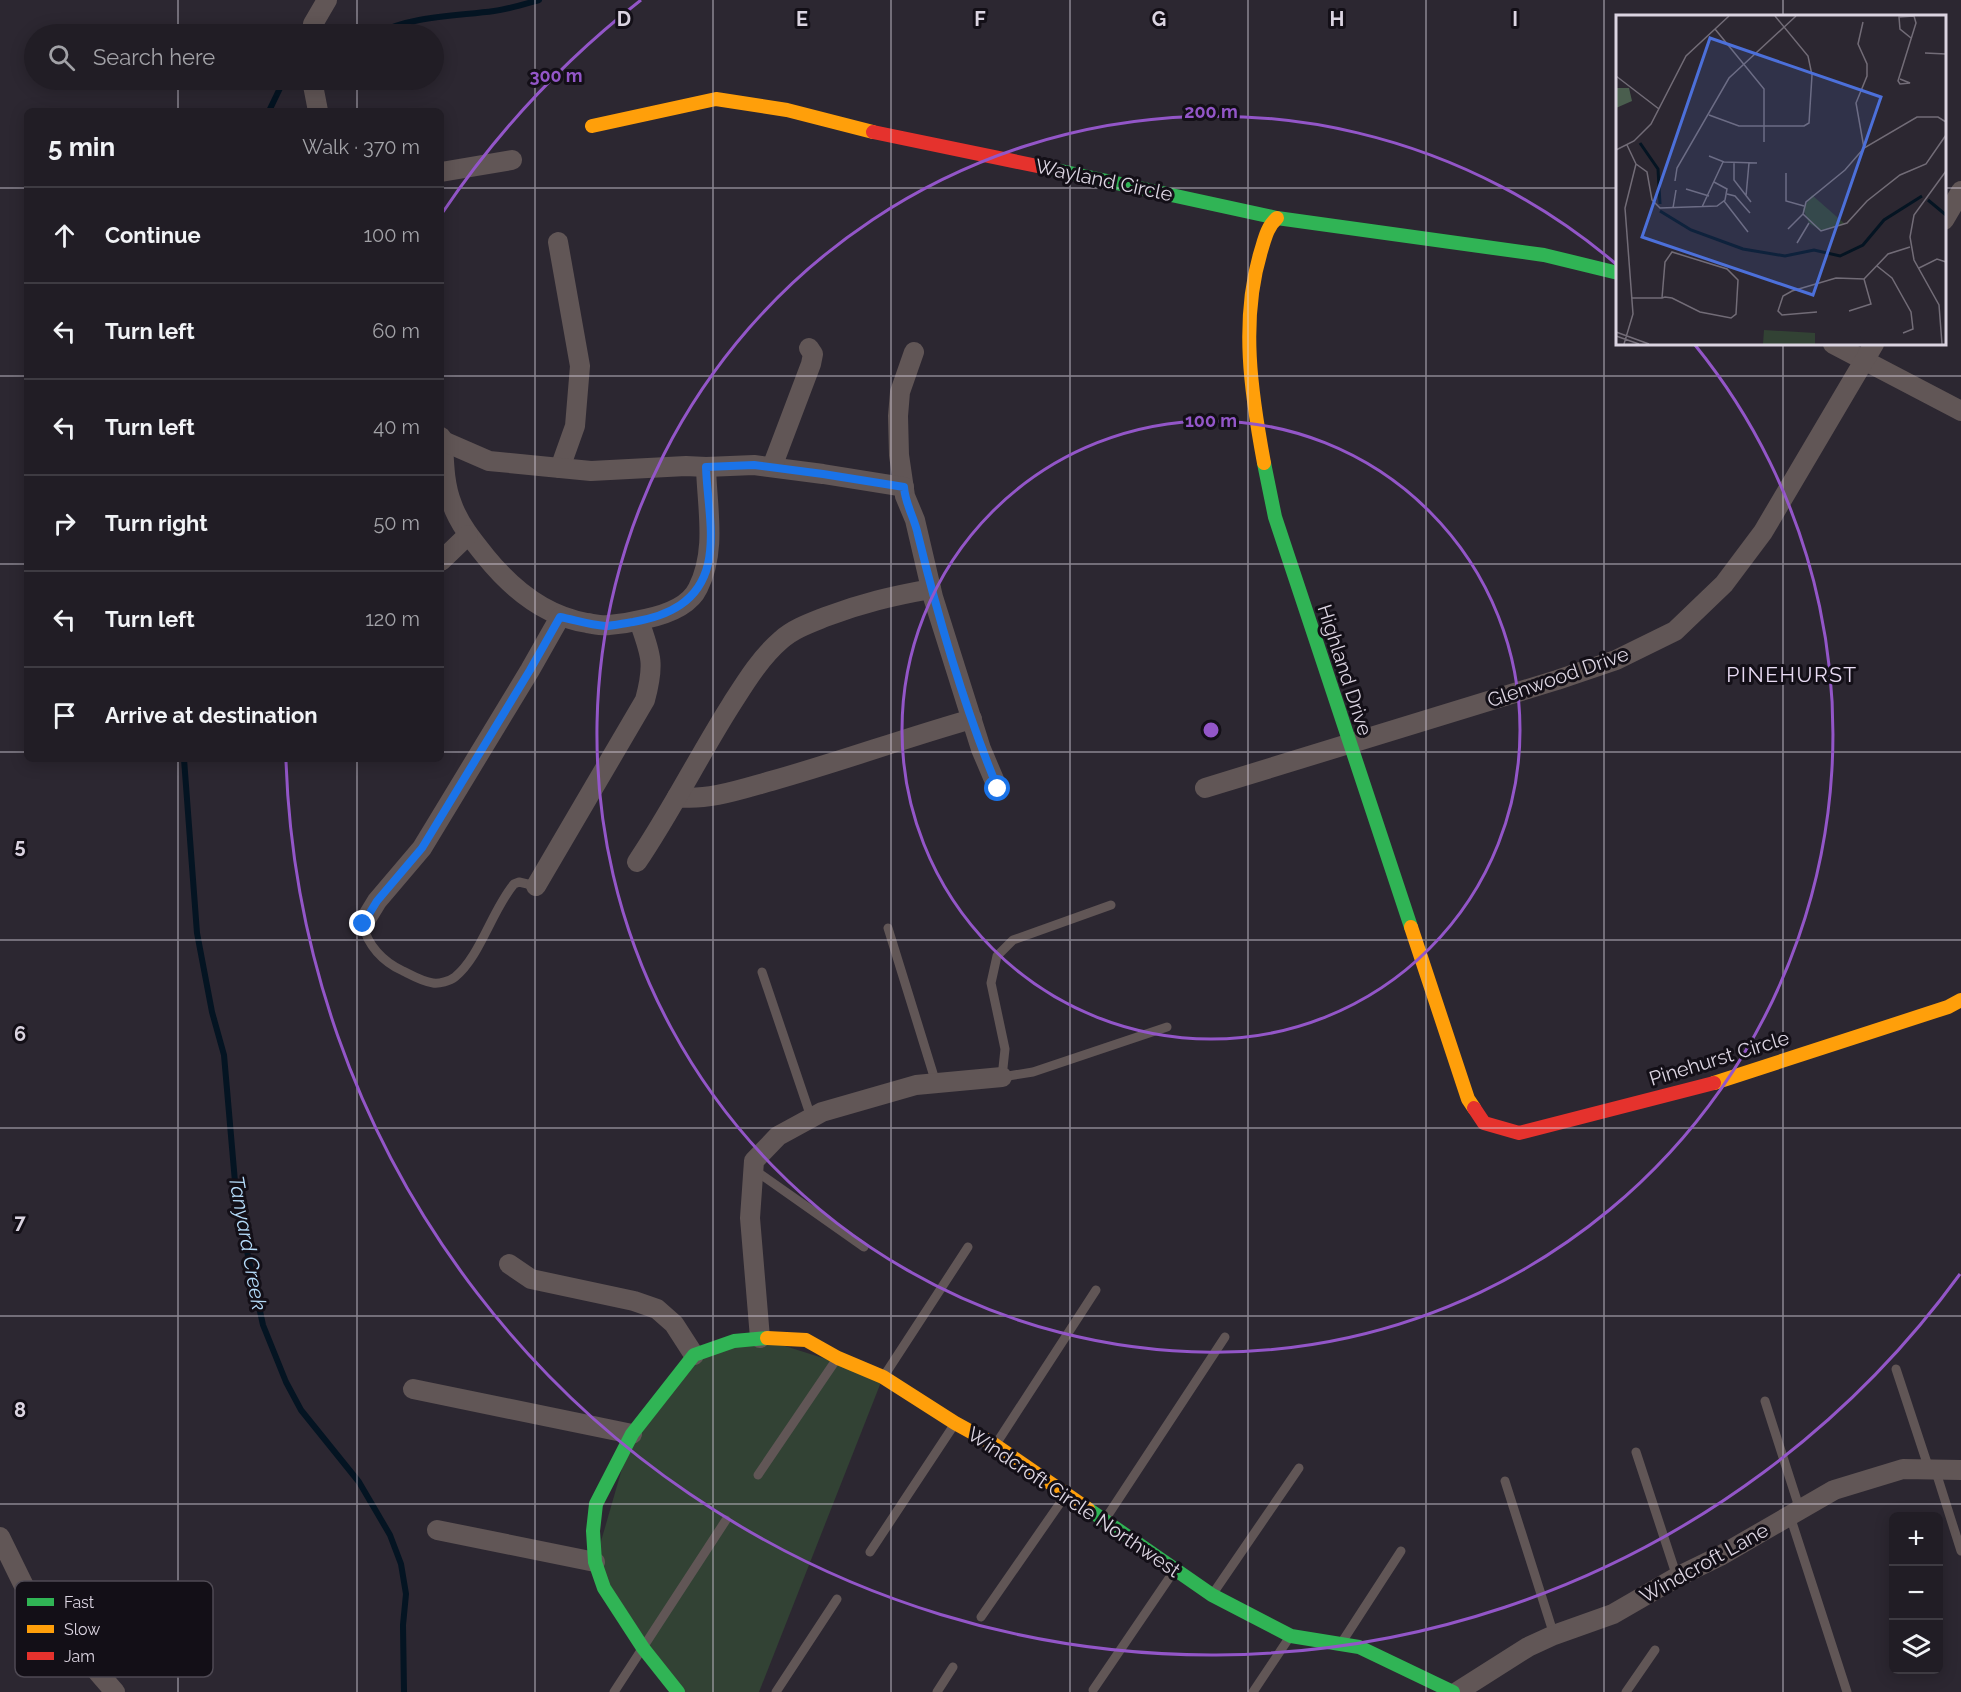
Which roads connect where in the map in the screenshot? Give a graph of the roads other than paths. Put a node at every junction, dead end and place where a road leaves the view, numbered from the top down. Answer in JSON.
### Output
{"nodes":[{"id":1,"x":327,"y":0,"type":"edge"},
{"id":2,"x":313,"y":24,"type":"edge"},
{"id":3,"x":314,"y":90,"type":"edge"},
{"id":4,"x":317,"y":108,"type":"edge"},
{"id":5,"x":592,"y":126,"type":"dead end"},
{"id":6,"x":512,"y":160,"type":"dead end"},
{"id":7,"x":444,"y":171,"type":"edge"},
{"id":8,"x":1961,"y":191,"type":"edge"},
{"id":9,"x":1946,"y":217,"type":"edge"},
{"id":10,"x":1277,"y":218,"type":"junction"},
{"id":11,"x":558,"y":242,"type":"dead end"},
{"id":12,"x":1616,"y":273,"type":"edge"},
{"id":13,"x":1838,"y":345,"type":"edge"},
{"id":14,"x":809,"y":348,"type":"dead end"},
{"id":15,"x":1869,"y":351,"type":"edge"},
{"id":16,"x":914,"y":352,"type":"dead end"},
{"id":17,"x":1961,"y":411,"type":"edge"},
{"id":18,"x":444,"y":440,"type":"edge"},
{"id":19,"x":706,"y":467,"type":"junction"},
{"id":20,"x":772,"y":467,"type":"junction"},
{"id":21,"x":560,"y":468,"type":"junction"},
{"id":22,"x":444,"y":470,"type":"edge"},
{"id":23,"x":904,"y":487,"type":"junction"},
{"id":24,"x":468,"y":535,"type":"junction"},
{"id":25,"x":444,"y":558,"type":"edge"},
{"id":26,"x":931,"y":589,"type":"junction"},
{"id":27,"x":560,"y":617,"type":"junction"},
{"id":28,"x":639,"y":621,"type":"junction"},
{"id":29,"x":972,"y":719,"type":"junction"},
{"id":30,"x":1349,"y":744,"type":"junction"},
{"id":31,"x":1205,"y":788,"type":"dead end"},
{"id":32,"x":998,"y":789,"type":"dead end"},
{"id":33,"x":677,"y":798,"type":"junction"},
{"id":34,"x":637,"y":862,"type":"dead end"},
{"id":35,"x":536,"y":886,"type":"joint"},
{"id":36,"x":1111,"y":905,"type":"dead end"},
{"id":37,"x":363,"y":924,"type":"joint"},
{"id":38,"x":888,"y":927,"type":"dead end"},
{"id":39,"x":762,"y":972,"type":"dead end"},
{"id":40,"x":1961,"y":1000,"type":"edge"},
{"id":41,"x":1167,"y":1027,"type":"dead end"},
{"id":42,"x":1002,"y":1077,"type":"junction"},
{"id":43,"x":936,"y":1084,"type":"junction"},
{"id":44,"x":811,"y":1117,"type":"junction"},
{"id":45,"x":1484,"y":1123,"type":"joint"},
{"id":46,"x":752,"y":1169,"type":"junction"},
{"id":47,"x":864,"y":1247,"type":"dead end"},
{"id":48,"x":968,"y":1247,"type":"dead end"},
{"id":49,"x":509,"y":1264,"type":"dead end"},
{"id":50,"x":1096,"y":1290,"type":"dead end"},
{"id":51,"x":1225,"y":1337,"type":"dead end"},
{"id":52,"x":760,"y":1338,"type":"junction"},
{"id":53,"x":694,"y":1355,"type":"junction"},
{"id":54,"x":838,"y":1358,"type":"junction"},
{"id":55,"x":1896,"y":1369,"type":"dead end"},
{"id":56,"x":883,"y":1377,"type":"junction"},
{"id":57,"x":413,"y":1389,"type":"dead end"},
{"id":58,"x":1765,"y":1401,"type":"dead end"},
{"id":59,"x":955,"y":1423,"type":"junction"},
{"id":60,"x":632,"y":1434,"type":"junction"},
{"id":61,"x":995,"y":1445,"type":"junction"},
{"id":62,"x":1636,"y":1452,"type":"dead end"},
{"id":63,"x":1299,"y":1468,"type":"dead end"},
{"id":64,"x":1932,"y":1469,"type":"junction"},
{"id":65,"x":1961,"y":1470,"type":"edge"},
{"id":66,"x":758,"y":1475,"type":"dead end"},
{"id":67,"x":1505,"y":1481,"type":"dead end"},
{"id":68,"x":1067,"y":1494,"type":"junction"},
{"id":69,"x":1795,"y":1513,"type":"junction"},
{"id":70,"x":726,"y":1520,"type":"dead end"},
{"id":71,"x":1104,"y":1520,"type":"junction"},
{"id":72,"x":437,"y":1530,"type":"dead end"},
{"id":73,"x":0,"y":1537,"type":"edge"},
{"id":74,"x":1401,"y":1551,"type":"dead end"},
{"id":75,"x":1961,"y":1551,"type":"edge"},
{"id":76,"x":870,"y":1552,"type":"dead end"},
{"id":77,"x":595,"y":1562,"type":"junction"},
{"id":78,"x":1176,"y":1569,"type":"junction"},
{"id":79,"x":1677,"y":1577,"type":"junction"},
{"id":80,"x":22,"y":1581,"type":"edge"},
{"id":81,"x":1212,"y":1595,"type":"junction"},
{"id":82,"x":837,"y":1599,"type":"dead end"},
{"id":83,"x":981,"y":1617,"type":"dead end"},
{"id":84,"x":1554,"y":1635,"type":"junction"},
{"id":85,"x":1291,"y":1636,"type":"junction"},
{"id":86,"x":1341,"y":1644,"type":"junction"},
{"id":87,"x":643,"y":1648,"type":"junction"},
{"id":88,"x":1655,"y":1650,"type":"dead end"},
{"id":89,"x":953,"y":1667,"type":"dead end"},
{"id":90,"x":103,"y":1677,"type":"edge"},
{"id":91,"x":1093,"y":1690,"type":"dead end"},
{"id":92,"x":116,"y":1692,"type":"edge"},
{"id":93,"x":614,"y":1692,"type":"edge"},
{"id":94,"x":678,"y":1692,"type":"edge"},
{"id":95,"x":776,"y":1692,"type":"edge"},
{"id":96,"x":937,"y":1692,"type":"edge"},
{"id":97,"x":1253,"y":1692,"type":"edge"},
{"id":98,"x":1455,"y":1692,"type":"edge"},
{"id":99,"x":1626,"y":1692,"type":"edge"},
{"id":100,"x":1846,"y":1692,"type":"edge"}],
"edges":[{"from":1,"to":2,"type":"street"},
{"from":3,"to":4,"type":"street"},
{"from":5,"to":10,"type":"street","name":"Wayland Circle"},
{"from":6,"to":7,"type":"street"},
{"from":8,"to":9,"type":"street"},
{"from":10,"to":12,"type":"street","name":"Wayland Circle"},
{"from":10,"to":30,"type":"street","name":"Highland Drive"},
{"from":11,"to":21,"type":"street"},
{"from":13,"to":15,"type":"street"},
{"from":14,"to":20,"type":"street"},
{"from":15,"to":17,"type":"street"},
{"from":15,"to":30,"type":"street","name":"Glenwood Drive"},
{"from":16,"to":23,"type":"street"},
{"from":18,"to":21,"type":"street"},
{"from":19,"to":20,"type":"street"},
{"from":19,"to":21,"type":"street"},
{"from":19,"to":28,"type":"street"},
{"from":20,"to":23,"type":"street"},
{"from":22,"to":24,"type":"street"},
{"from":23,"to":26,"type":"street"},
{"from":24,"to":25,"type":"street"},
{"from":24,"to":27,"type":"street"},
{"from":26,"to":29,"type":"street"},
{"from":26,"to":33,"type":"street"},
{"from":27,"to":28,"type":"street"},
{"from":27,"to":37,"type":"street"},
{"from":28,"to":35,"type":"street"},
{"from":29,"to":32,"type":"street"},
{"from":29,"to":33,"type":"street"},
{"from":30,"to":31,"type":"street","name":"Glenwood Drive"},
{"from":30,"to":45,"type":"street","name":"Highland Drive"},
{"from":33,"to":34,"type":"street"},
{"from":35,"to":37,"type":"lane"},
{"from":36,"to":42,"type":"lane"},
{"from":38,"to":43,"type":"lane"},
{"from":39,"to":44,"type":"lane"},
{"from":40,"to":45,"type":"street","name":"Pinehurst Circle"},
{"from":41,"to":42,"type":"lane"},
{"from":42,"to":43,"type":"street"},
{"from":43,"to":44,"type":"street"},
{"from":44,"to":46,"type":"street"},
{"from":46,"to":47,"type":"lane"},
{"from":46,"to":52,"type":"street"},
{"from":48,"to":56,"type":"lane"},
{"from":49,"to":53,"type":"street"},
{"from":50,"to":61,"type":"lane"},
{"from":51,"to":71,"type":"lane"},
{"from":52,"to":53,"type":"street","name":"Windcroft Circle Northwest"},
{"from":52,"to":54,"type":"street","name":"Windcroft Circle Northwest"},
{"from":53,"to":60,"type":"street"},
{"from":54,"to":56,"type":"street","name":"Windcroft Circle Northwest"},
{"from":54,"to":66,"type":"lane"},
{"from":55,"to":64,"type":"lane"},
{"from":56,"to":59,"type":"street","name":"Windcroft Circle Northwest"},
{"from":57,"to":60,"type":"street"},
{"from":58,"to":69,"type":"lane"},
{"from":59,"to":61,"type":"street","name":"Windcroft Circle Northwest"},
{"from":59,"to":76,"type":"lane"},
{"from":60,"to":77,"type":"street"},
{"from":61,"to":68,"type":"street","name":"Windcroft Circle Northwest"},
{"from":62,"to":79,"type":"lane"},
{"from":63,"to":81,"type":"lane"},
{"from":64,"to":65,"type":"street","name":"Windcroft Lane"},
{"from":64,"to":69,"type":"street","name":"Windcroft Lane"},
{"from":64,"to":75,"type":"lane"},
{"from":67,"to":84,"type":"lane"},
{"from":68,"to":71,"type":"street","name":"Windcroft Circle Northwest"},
{"from":68,"to":83,"type":"lane"},
{"from":69,"to":79,"type":"street","name":"Windcroft Lane"},
{"from":69,"to":100,"type":"lane"},
{"from":70,"to":87,"type":"lane"},
{"from":71,"to":78,"type":"street","name":"Windcroft Circle Northwest"},
{"from":72,"to":77,"type":"street"},
{"from":73,"to":80,"type":"street"},
{"from":74,"to":86,"type":"lane"},
{"from":77,"to":87,"type":"street"},
{"from":78,"to":81,"type":"street","name":"Windcroft Circle Northwest"},
{"from":78,"to":91,"type":"lane"},
{"from":79,"to":84,"type":"street","name":"Windcroft Lane"},
{"from":81,"to":85,"type":"street","name":"Windcroft Circle Northwest"},
{"from":82,"to":95,"type":"lane"},
{"from":84,"to":98,"type":"street","name":"Windcroft Lane"},
{"from":85,"to":86,"type":"street","name":"Windcroft Circle Northwest"},
{"from":85,"to":97,"type":"lane"},
{"from":86,"to":98,"type":"street","name":"Windcroft Circle Northwest"},
{"from":87,"to":93,"type":"lane"},
{"from":87,"to":94,"type":"street"},
{"from":88,"to":99,"type":"lane"},
{"from":89,"to":96,"type":"lane"},
{"from":90,"to":92,"type":"street"}]}
